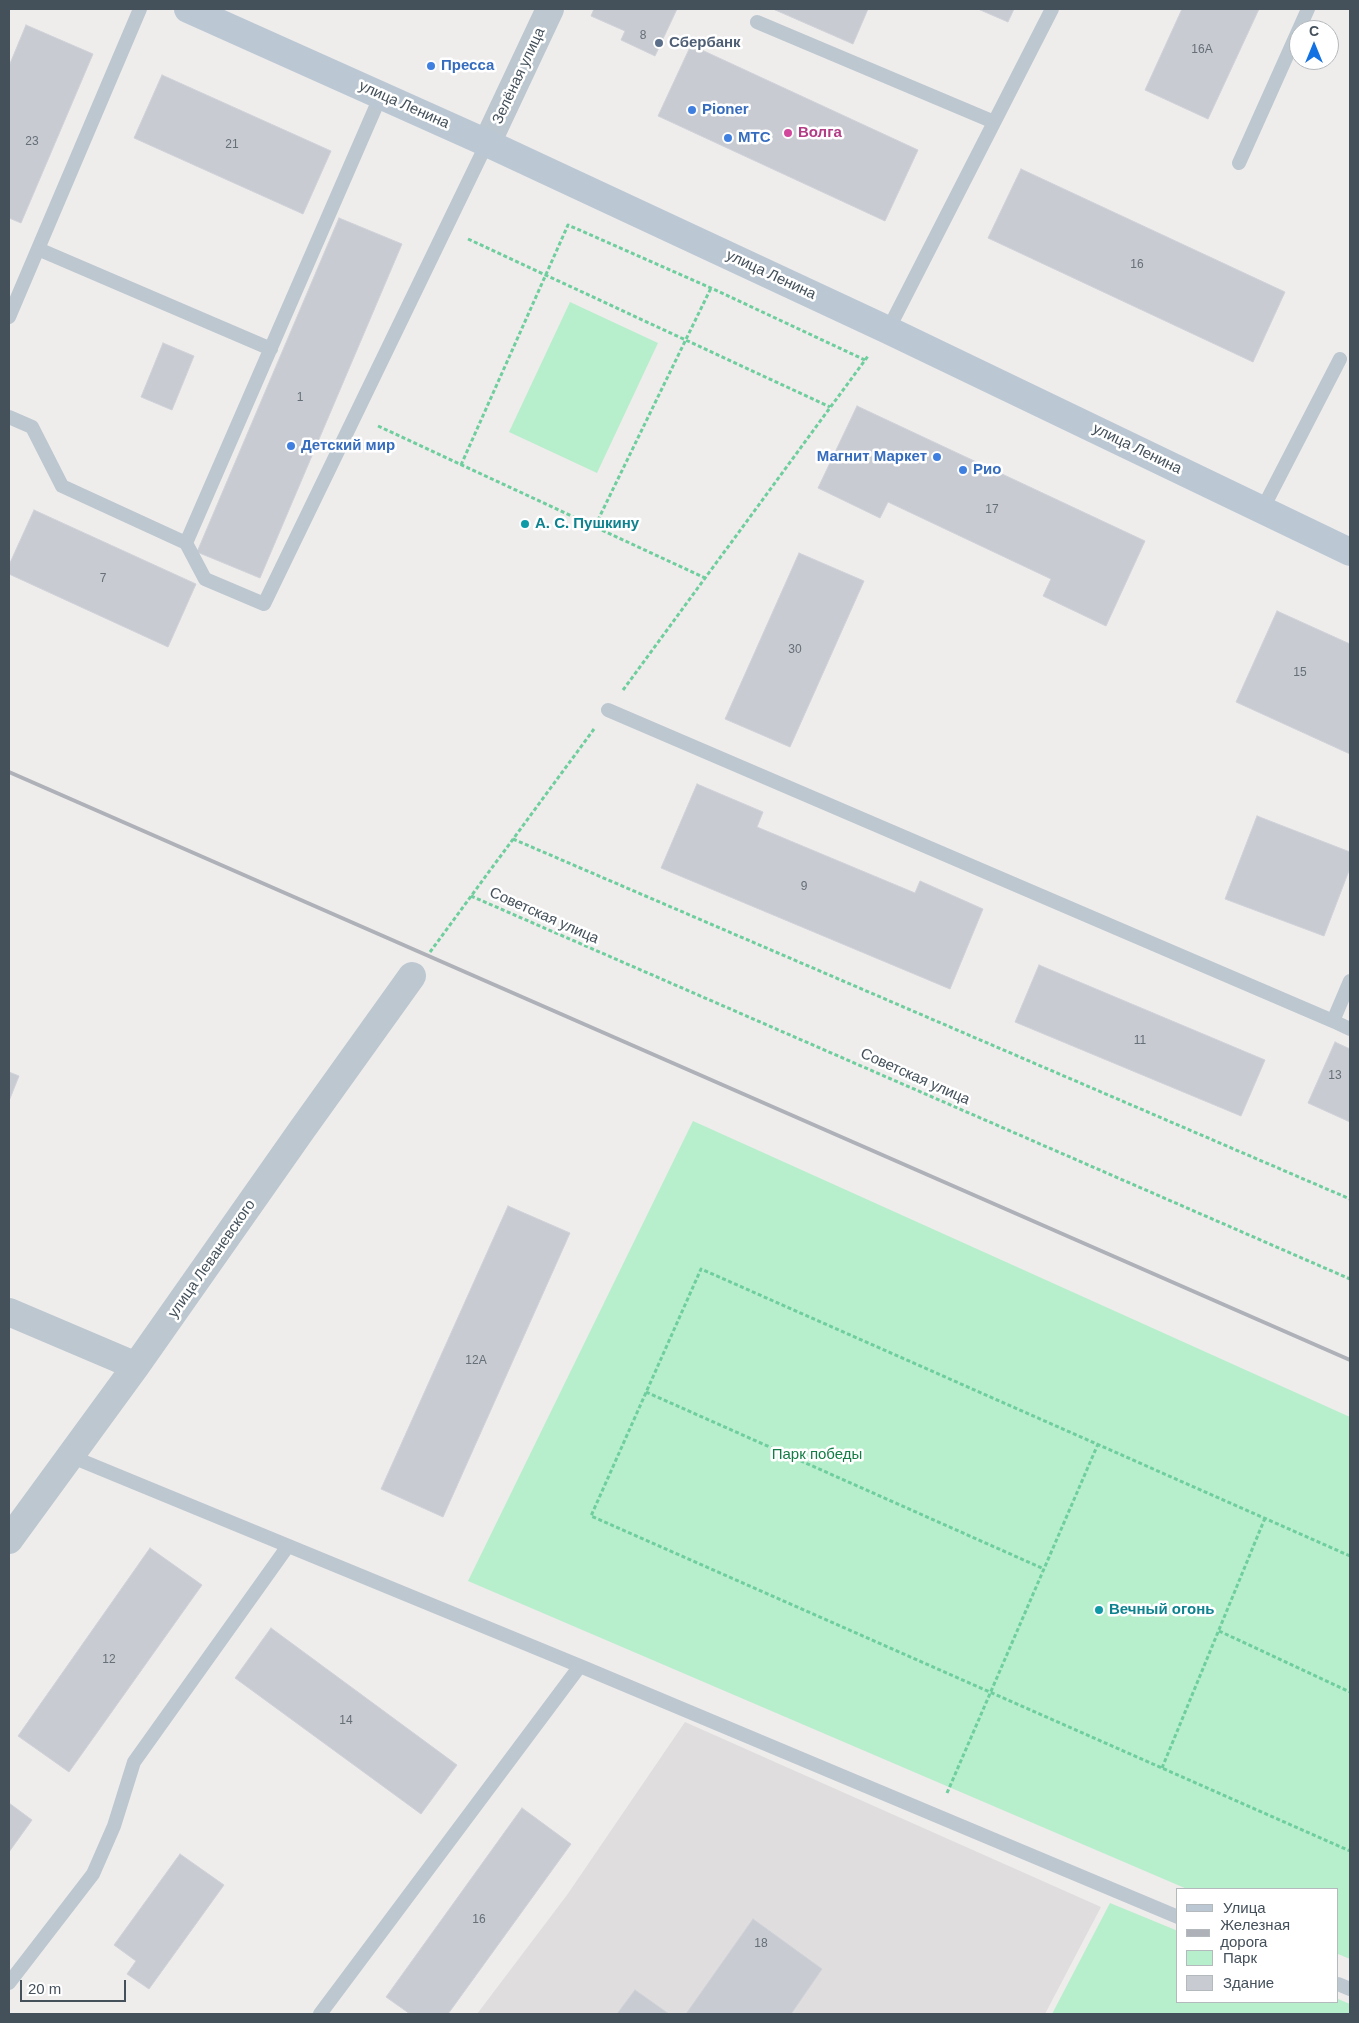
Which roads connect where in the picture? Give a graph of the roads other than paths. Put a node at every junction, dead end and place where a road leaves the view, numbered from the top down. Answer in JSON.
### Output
{"nodes":[{"id":1,"x":140,"y":9,"type":"edge"},
{"id":2,"x":188,"y":9,"type":"edge"},
{"id":3,"x":550,"y":9,"type":"edge"},
{"id":4,"x":1052,"y":9,"type":"edge"},
{"id":5,"x":1308,"y":9,"type":"edge"},
{"id":6,"x":757,"y":22,"type":"dead end"},
{"id":7,"x":381,"y":95,"type":"junction"},
{"id":8,"x":994,"y":122,"type":"junction"},
{"id":9,"x":487,"y":142,"type":"junction"},
{"id":10,"x":1239,"y":163,"type":"dead end"},
{"id":11,"x":38,"y":248,"type":"junction"},
{"id":12,"x":9,"y":317,"type":"edge"},
{"id":13,"x":888,"y":330,"type":"junction"},
{"id":14,"x":271,"y":349,"type":"junction"},
{"id":15,"x":1340,"y":359,"type":"dead end"},
{"id":16,"x":9,"y":417,"type":"edge"},
{"id":17,"x":1262,"y":510,"type":"junction"},
{"id":18,"x":186,"y":543,"type":"junction"},
{"id":19,"x":1350,"y":552,"type":"edge"},
{"id":20,"x":608,"y":710,"type":"road end"},
{"id":21,"x":412,"y":976,"type":"road end"},
{"id":22,"x":1350,"y":981,"type":"edge"},
{"id":23,"x":1333,"y":1021,"type":"junction"},
{"id":24,"x":1350,"y":1029,"type":"edge"},
{"id":25,"x":9,"y":1312,"type":"edge"},
{"id":26,"x":136,"y":1366,"type":"junction"},
{"id":27,"x":70,"y":1456,"type":"junction"},
{"id":28,"x":9,"y":1540,"type":"edge"},
{"id":29,"x":288,"y":1546,"type":"junction"},
{"id":30,"x":580,"y":1666,"type":"junction"},
{"id":31,"x":1176,"y":1916,"type":"edge"},
{"id":32,"x":9,"y":1984,"type":"edge"},
{"id":33,"x":320,"y":2014,"type":"edge"}],
"edges":[{"from":1,"to":11,"type":"lane"},
{"from":2,"to":7,"type":"main road","name":"улица Ленина"},
{"from":3,"to":9,"type":"street","name":"Зелёная улица"},
{"from":4,"to":8,"type":"lane"},
{"from":5,"to":10,"type":"lane"},
{"from":6,"to":8,"type":"lane"},
{"from":7,"to":9,"type":"main road","name":"улица Ленина"},
{"from":7,"to":14,"type":"lane"},
{"from":8,"to":13,"type":"lane"},
{"from":9,"to":13,"type":"main road","name":"улица Ленина"},
{"from":9,"to":18,"type":"lane"},
{"from":11,"to":12,"type":"lane"},
{"from":11,"to":14,"type":"lane"},
{"from":13,"to":17,"type":"main road","name":"улица Ленина"},
{"from":14,"to":18,"type":"lane"},
{"from":15,"to":17,"type":"lane"},
{"from":16,"to":18,"type":"lane"},
{"from":17,"to":19,"type":"main road","name":"улица Ленина"},
{"from":20,"to":23,"type":"lane"},
{"from":21,"to":26,"type":"street","name":"улица Леваневского"},
{"from":22,"to":23,"type":"lane"},
{"from":23,"to":24,"type":"lane"},
{"from":25,"to":26,"type":"street"},
{"from":26,"to":27,"type":"street","name":"улица Леваневского"},
{"from":27,"to":28,"type":"street","name":"улица Леваневского"},
{"from":27,"to":29,"type":"lane"},
{"from":29,"to":30,"type":"lane"},
{"from":29,"to":32,"type":"lane"},
{"from":30,"to":31,"type":"lane"},
{"from":30,"to":33,"type":"lane"}]}
